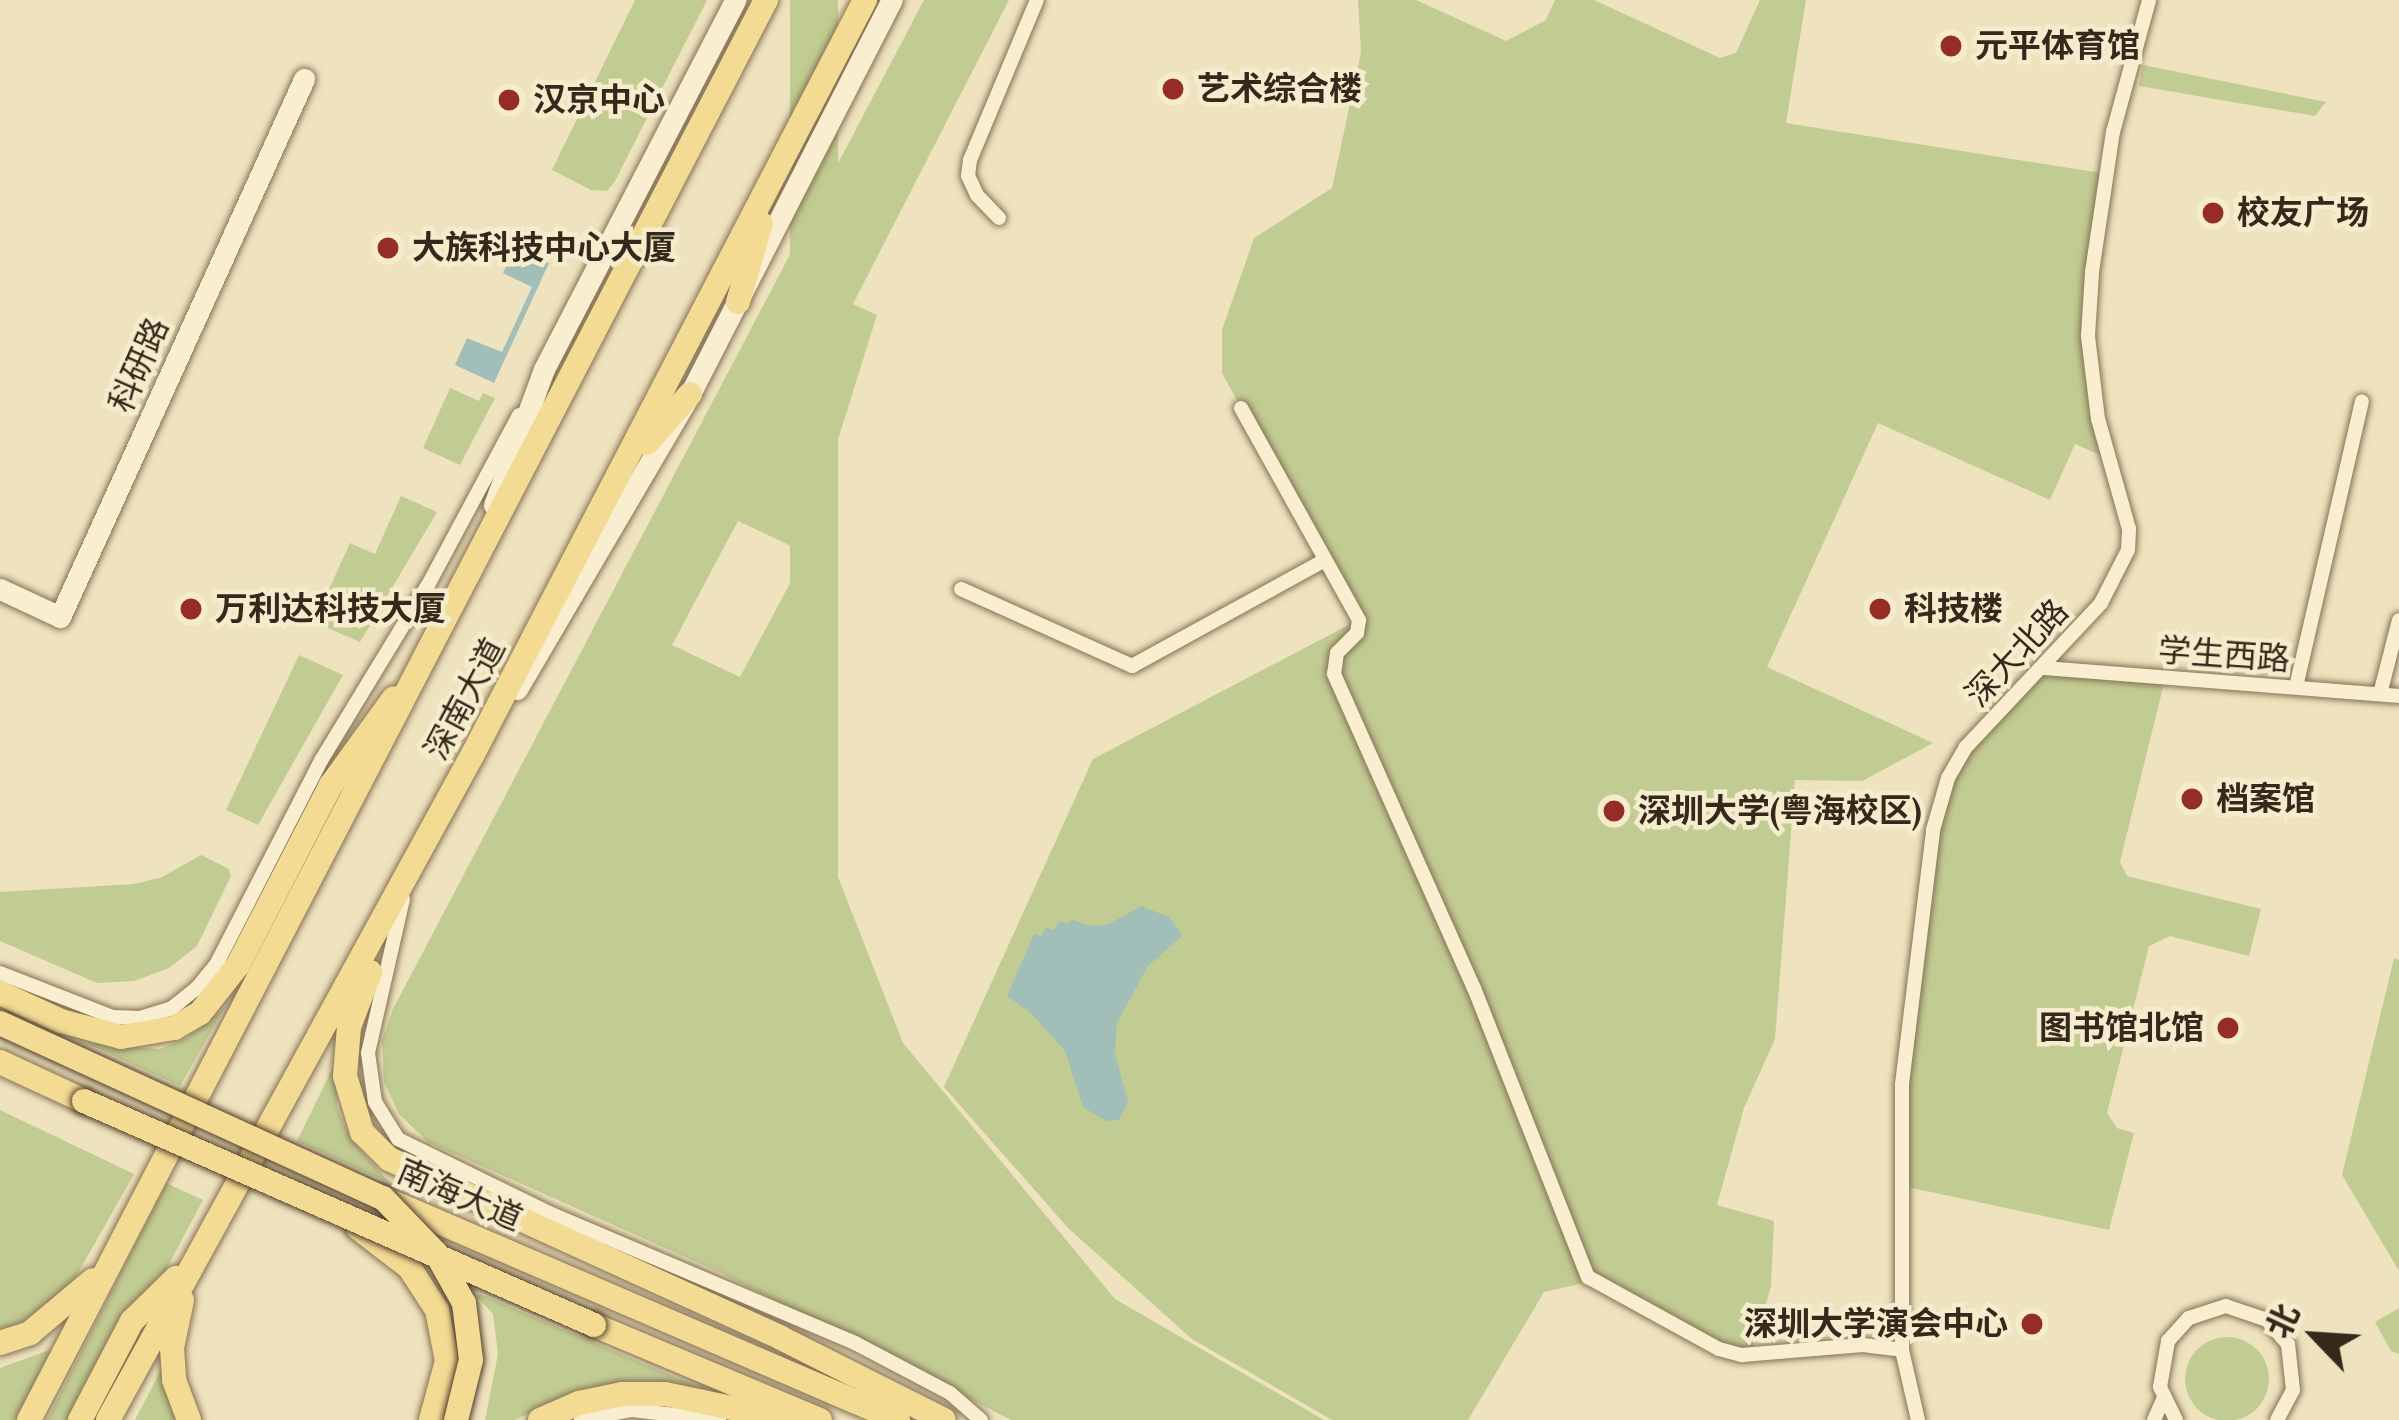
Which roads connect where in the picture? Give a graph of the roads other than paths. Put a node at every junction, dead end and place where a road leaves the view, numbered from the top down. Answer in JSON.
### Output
{"nodes":[{"id":1,"x":735,"y":0,"type":"edge"},
{"id":2,"x":753,"y":0,"type":"edge"},
{"id":3,"x":766,"y":0,"type":"edge"},
{"id":4,"x":865,"y":0,"type":"edge"},
{"id":5,"x":892,"y":0,"type":"edge"},
{"id":6,"x":1037,"y":0,"type":"edge"},
{"id":7,"x":2149,"y":0,"type":"edge"},
{"id":8,"x":737,"y":58,"type":"junction"},
{"id":9,"x":304,"y":79,"type":"dead end"},
{"id":10,"x":775,"y":173,"type":"junction"},
{"id":11,"x":999,"y":218,"type":"dead end"},
{"id":12,"x":738,"y":302,"type":"junction"},
{"id":13,"x":544,"y":368,"type":"junction"},
{"id":14,"x":690,"y":394,"type":"junction"},
{"id":15,"x":2362,"y":402,"type":"dead end"},
{"id":16,"x":1241,"y":408,"type":"dead end"},
{"id":17,"x":618,"y":477,"type":"junction"},
{"id":18,"x":1325,"y":560,"type":"junction"},
{"id":19,"x":0,"y":589,"type":"edge"},
{"id":20,"x":961,"y":589,"type":"dead end"},
{"id":21,"x":464,"y":590,"type":"junction"},
{"id":22,"x":2399,"y":620,"type":"edge"},
{"id":23,"x":441,"y":633,"type":"junction"},
{"id":24,"x":2045,"y":668,"type":"junction"},
{"id":25,"x":2296,"y":687,"type":"junction"},
{"id":26,"x":2380,"y":694,"type":"junction"},
{"id":27,"x":2399,"y":696,"type":"edge"},
{"id":28,"x":473,"y":754,"type":"junction"},
{"id":29,"x":408,"y":876,"type":"junction"},
{"id":30,"x":0,"y":973,"type":"edge"},
{"id":31,"x":0,"y":993,"type":"edge"},
{"id":32,"x":0,"y":1023,"type":"edge"},
{"id":33,"x":0,"y":1062,"type":"edge"},
{"id":34,"x":0,"y":1074,"type":"edge"},
{"id":35,"x":84,"y":1101,"type":"junction"},
{"id":36,"x":383,"y":1198,"type":"junction"},
{"id":37,"x":341,"y":1217,"type":"junction"},
{"id":38,"x":117,"y":1250,"type":"junction"},
{"id":39,"x":195,"y":1259,"type":"junction"},
{"id":40,"x":0,"y":1343,"type":"edge"},
{"id":41,"x":1902,"y":1350,"type":"junction"},
{"id":42,"x":2164,"y":1400,"type":"junction"},
{"id":43,"x":441,"y":1417,"type":"edge"},
{"id":44,"x":28,"y":1420,"type":"edge"},
{"id":45,"x":80,"y":1420,"type":"edge"},
{"id":46,"x":108,"y":1420,"type":"edge"},
{"id":47,"x":189,"y":1420,"type":"edge"},
{"id":48,"x":540,"y":1420,"type":"edge"},
{"id":49,"x":581,"y":1420,"type":"edge"},
{"id":50,"x":719,"y":1420,"type":"edge"},
{"id":51,"x":789,"y":1420,"type":"edge"},
{"id":52,"x":820,"y":1420,"type":"edge"},
{"id":53,"x":898,"y":1420,"type":"edge"},
{"id":54,"x":944,"y":1420,"type":"edge"},
{"id":55,"x":981,"y":1420,"type":"edge"},
{"id":56,"x":1918,"y":1420,"type":"edge"},
{"id":57,"x":2154,"y":1420,"type":"edge"},
{"id":58,"x":2176,"y":1420,"type":"edge"},
{"id":59,"x":2277,"y":1420,"type":"edge"}],
"edges":[{"from":1,"to":13,"type":"main road"},
{"from":2,"to":8,"type":"main road"},
{"from":3,"to":8,"type":"main road","name":"深南大道"},
{"from":4,"to":10,"type":"main road","name":"深南大道"},
{"from":5,"to":12,"type":"main road"},
{"from":6,"to":11,"type":"street"},
{"from":7,"to":24,"type":"street","name":"深大北路"},
{"from":8,"to":21,"type":"main road","name":"深南大道"},
{"from":9,"to":19,"type":"main road","name":"科研路"},
{"from":10,"to":12,"type":"main road"},
{"from":10,"to":17,"type":"main road","name":"深南大道"},
{"from":12,"to":14,"type":"main road"},
{"from":13,"to":21,"type":"main road"},
{"from":13,"to":30,"type":"street"},
{"from":14,"to":17,"type":"main road"},
{"from":14,"to":28,"type":"main road"},
{"from":15,"to":25,"type":"street"},
{"from":16,"to":18,"type":"street"},
{"from":17,"to":28,"type":"main road","name":"深南大道"},
{"from":18,"to":20,"type":"street"},
{"from":18,"to":41,"type":"street"},
{"from":21,"to":23,"type":"main road","name":"深南大道"},
{"from":22,"to":26,"type":"street"},
{"from":23,"to":31,"type":"main road"},
{"from":23,"to":38,"type":"main road","name":"深南大道"},
{"from":24,"to":25,"type":"street","name":"学生西路"},
{"from":24,"to":41,"type":"street","name":"深大北路"},
{"from":25,"to":26,"type":"street","name":"学生西路"},
{"from":26,"to":27,"type":"street","name":"学生西路"},
{"from":28,"to":29,"type":"main road","name":"深南大道"},
{"from":29,"to":39,"type":"main road","name":"深南大道"},
{"from":29,"to":54,"type":"main road"},
{"from":29,"to":55,"type":"street"},
{"from":32,"to":36,"type":"main road","name":"南海大道","bridge":true},
{"from":33,"to":35,"type":"main road","name":"南海大道"},
{"from":34,"to":35,"type":"main road"},
{"from":35,"to":37,"type":"main road","name":"南海大道","bridge":true},
{"from":36,"to":43,"type":"main road","bridge":true},
{"from":36,"to":53,"type":"main road","name":"南海大道"},
{"from":37,"to":43,"type":"main road"},
{"from":37,"to":52,"type":"main road","name":"南海大道","bridge":true},
{"from":38,"to":40,"type":"main road"},
{"from":38,"to":44,"type":"main road","name":"深南大道"},
{"from":39,"to":45,"type":"main road"},
{"from":39,"to":46,"type":"main road","name":"深南大道"},
{"from":39,"to":47,"type":"main road"},
{"from":41,"to":56,"type":"street","name":"深大北路"},
{"from":42,"to":57,"type":"street"},
{"from":42,"to":58,"type":"street"},
{"from":42,"to":59,"type":"street"},
{"from":48,"to":51,"type":"main road"},
{"from":49,"to":50,"type":"street"}]}
